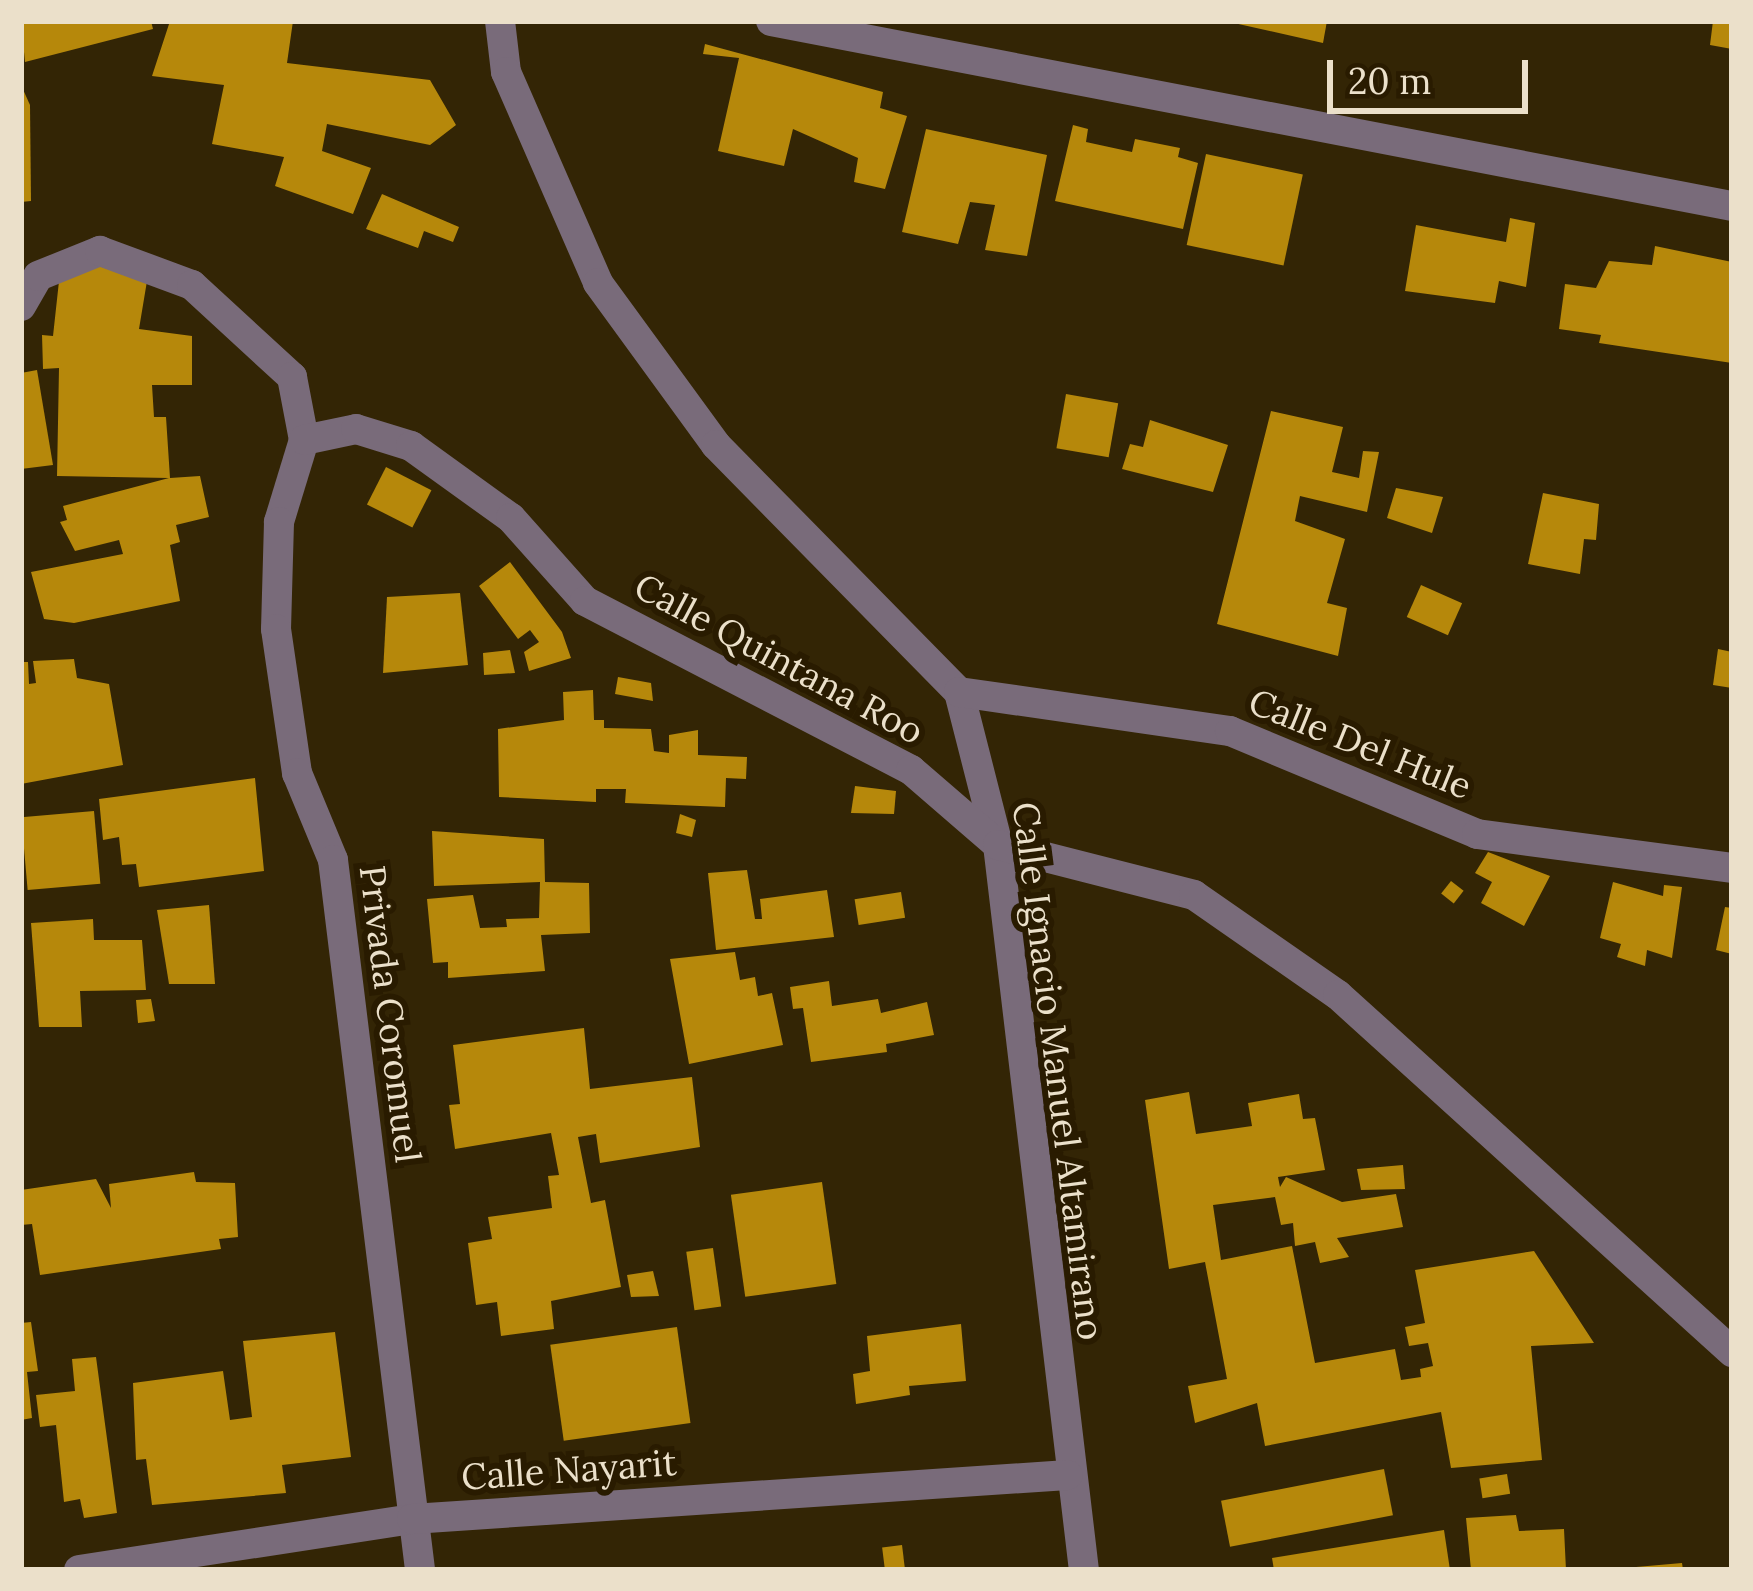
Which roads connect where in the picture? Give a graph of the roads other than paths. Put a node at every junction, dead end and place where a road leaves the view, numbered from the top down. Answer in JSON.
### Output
{"nodes":[{"id":1,"x":500,"y":21,"type":"edge"},
{"id":2,"x":771,"y":21,"type":"edge"},
{"id":3,"x":1732,"y":206,"type":"edge"},
{"id":4,"x":21,"y":306,"type":"edge"},
{"id":5,"x":304,"y":440,"type":"junction"},
{"id":6,"x":959,"y":692,"type":"junction"},
{"id":7,"x":998,"y":844,"type":"junction"},
{"id":8,"x":1732,"y":868,"type":"edge"},
{"id":9,"x":1732,"y":1352,"type":"edge"},
{"id":10,"x":1068,"y":1475,"type":"junction"},
{"id":11,"x":412,"y":1519,"type":"junction"},
{"id":12,"x":79,"y":1570,"type":"edge"},
{"id":13,"x":420,"y":1570,"type":"edge"},
{"id":14,"x":1084,"y":1570,"type":"edge"}],
"edges":[{"from":1,"to":6,"type":"street"},
{"from":2,"to":3,"type":"street"},
{"from":4,"to":5,"type":"street","name":"Privada Coromuel"},
{"from":5,"to":7,"type":"street","name":"Calle Quintana Roo"},
{"from":5,"to":11,"type":"street","name":"Privada Coromuel"},
{"from":6,"to":7,"type":"street","name":"Calle Ignacio Manuel Altamirano"},
{"from":6,"to":8,"type":"street","name":"Calle Del Hule"},
{"from":7,"to":9,"type":"street","name":"Calle Quintana Roo"},
{"from":7,"to":10,"type":"street","name":"Calle Ignacio Manuel Altamirano"},
{"from":10,"to":11,"type":"street","name":"Calle Nayarit"},
{"from":10,"to":14,"type":"street","name":"Calle Ignacio Manuel Altamirano"},
{"from":11,"to":12,"type":"street","name":"Calle Nayarit"},
{"from":11,"to":13,"type":"street","name":"Privada Coromuel"}]}
